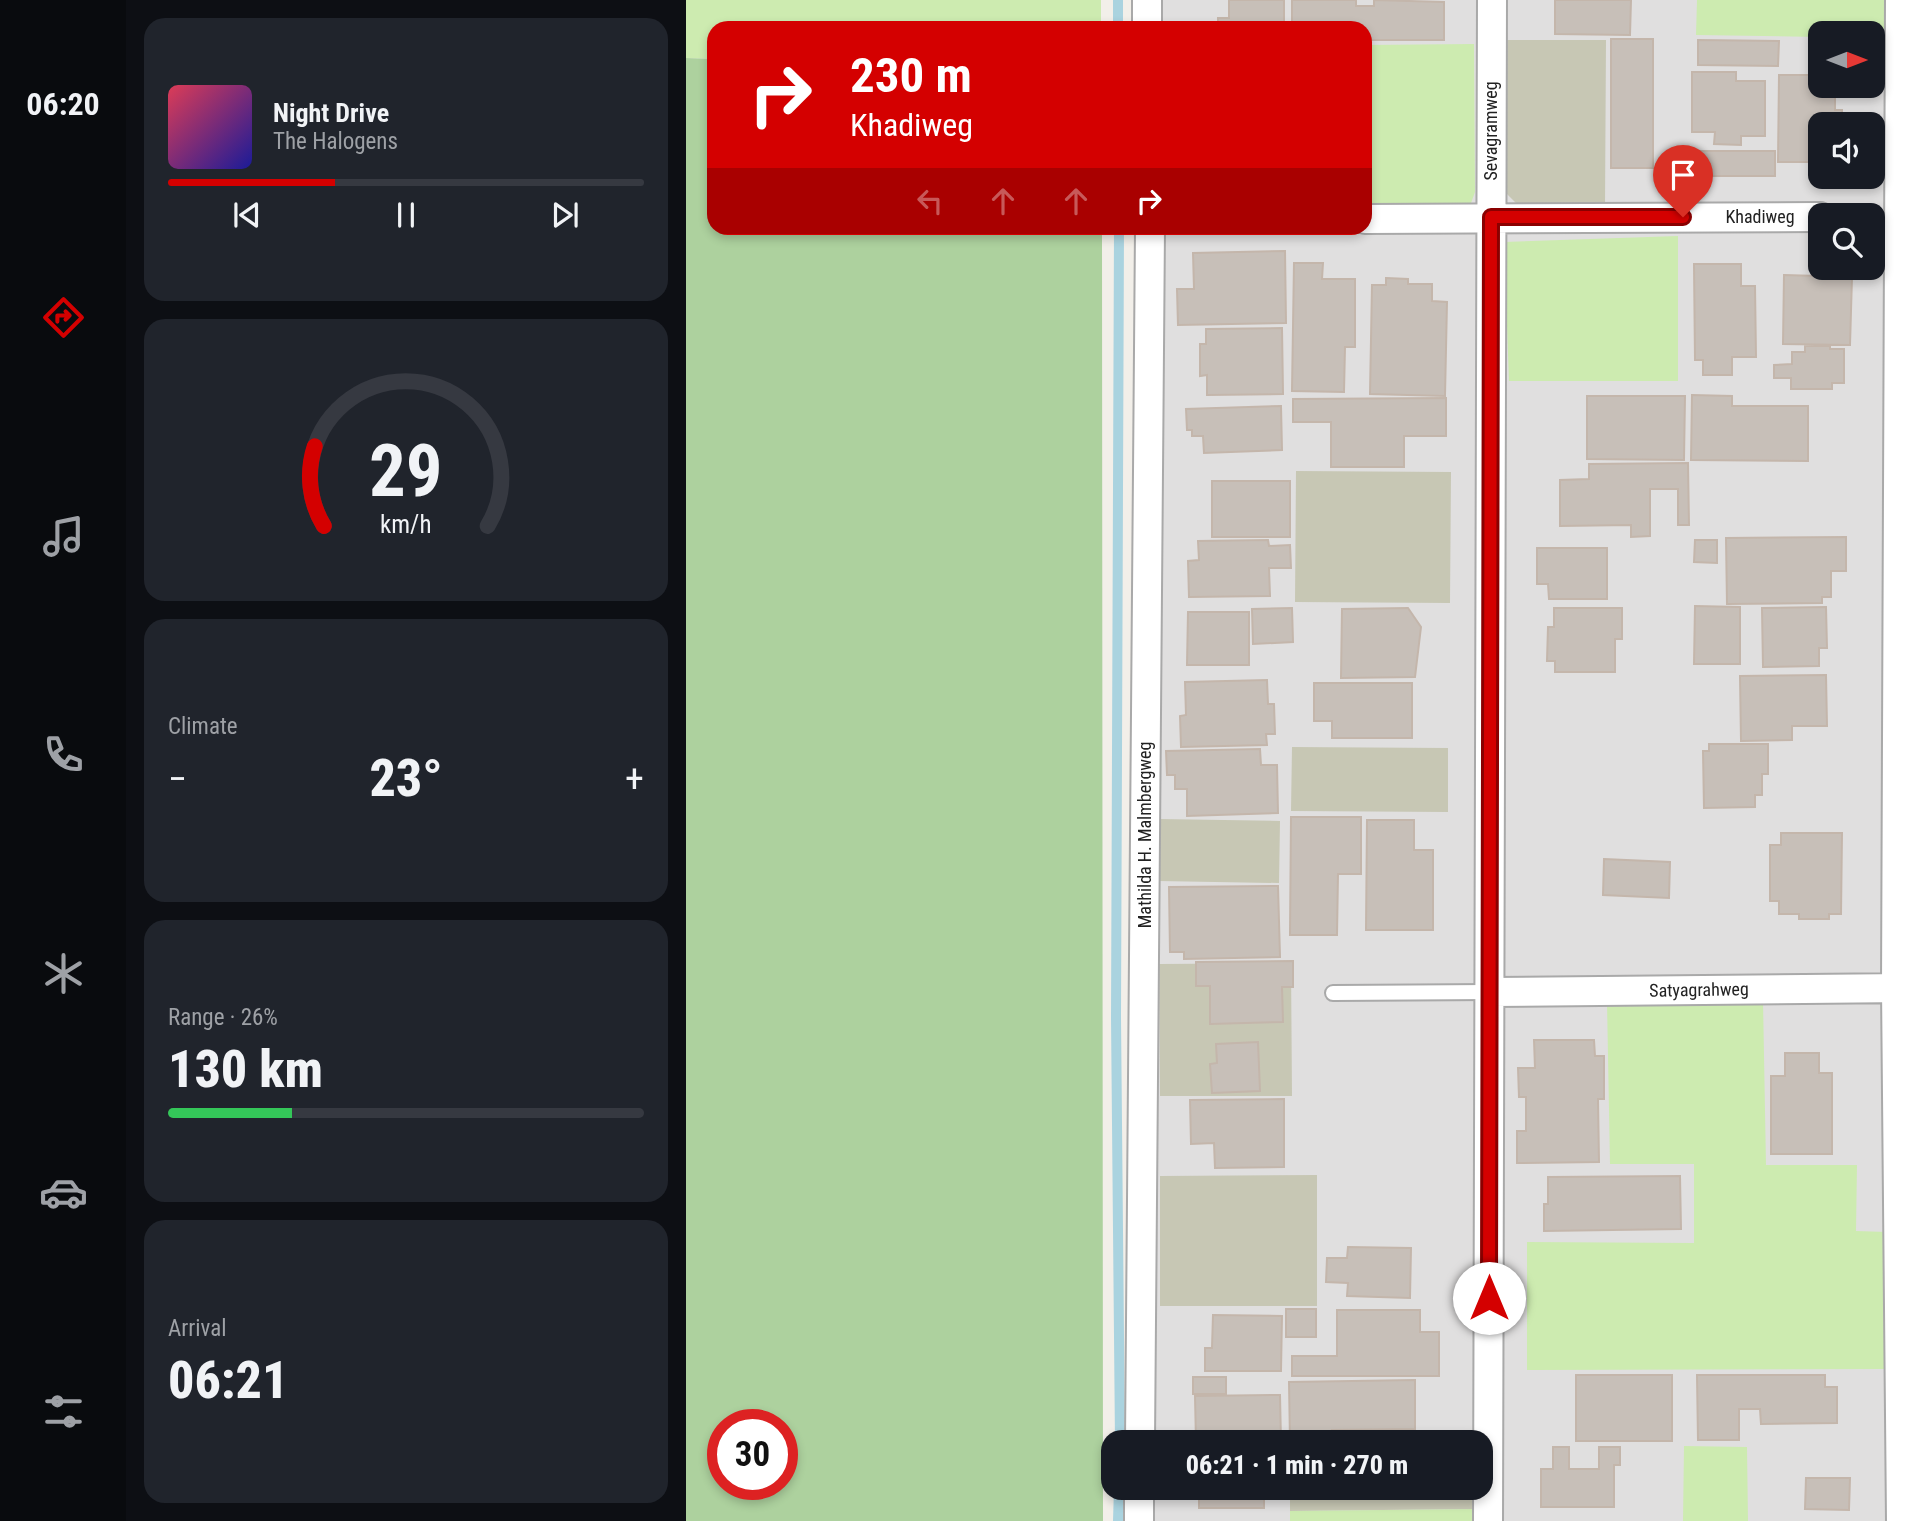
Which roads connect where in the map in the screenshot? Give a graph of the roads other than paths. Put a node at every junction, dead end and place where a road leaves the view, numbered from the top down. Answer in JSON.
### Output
{"nodes":[{"id":1,"x":1147,"y":0,"type":"edge"},
{"id":2,"x":1492,"y":0,"type":"edge"},
{"id":3,"x":1900,"y":0,"type":"edge"},
{"id":4,"x":1147,"y":21,"type":"edge"},
{"id":5,"x":1491,"y":217,"type":"junction"},
{"id":6,"x":1808,"y":217,"type":"edge"},
{"id":7,"x":1893,"y":217,"type":"edge"},
{"id":8,"x":1372,"y":219,"type":"edge"},
{"id":9,"x":1150,"y":235,"type":"edge"},
{"id":10,"x":1902,"y":988,"type":"edge"},
{"id":11,"x":1491,"y":992,"type":"junction"},
{"id":12,"x":1334,"y":993,"type":"dead end"},
{"id":13,"x":1140,"y":1430,"type":"edge"},
{"id":14,"x":1139,"y":1500,"type":"edge"},
{"id":15,"x":1139,"y":1521,"type":"edge"},
{"id":16,"x":1488,"y":1521,"type":"edge"},
{"id":17,"x":1901,"y":1521,"type":"edge"}],
"edges":[{"from":1,"to":4,"type":"street"},
{"from":2,"to":5,"type":"street","name":"Sevagramweg"},
{"from":3,"to":7,"type":"street"},
{"from":5,"to":6,"type":"street","name":"Khadiweg"},
{"from":5,"to":8,"type":"street","name":"Khadiweg"},
{"from":5,"to":11,"type":"street","name":"Sevagramweg"},
{"from":7,"to":10,"type":"street"},
{"from":9,"to":13,"type":"street","name":"Mathilda H. Malmbergweg"},
{"from":10,"to":11,"type":"street","name":"Satyagrahweg"},
{"from":10,"to":17,"type":"street"},
{"from":11,"to":12,"type":"lane"},
{"from":11,"to":16,"type":"street","name":"Sevagramweg"},
{"from":14,"to":15,"type":"street"}]}
